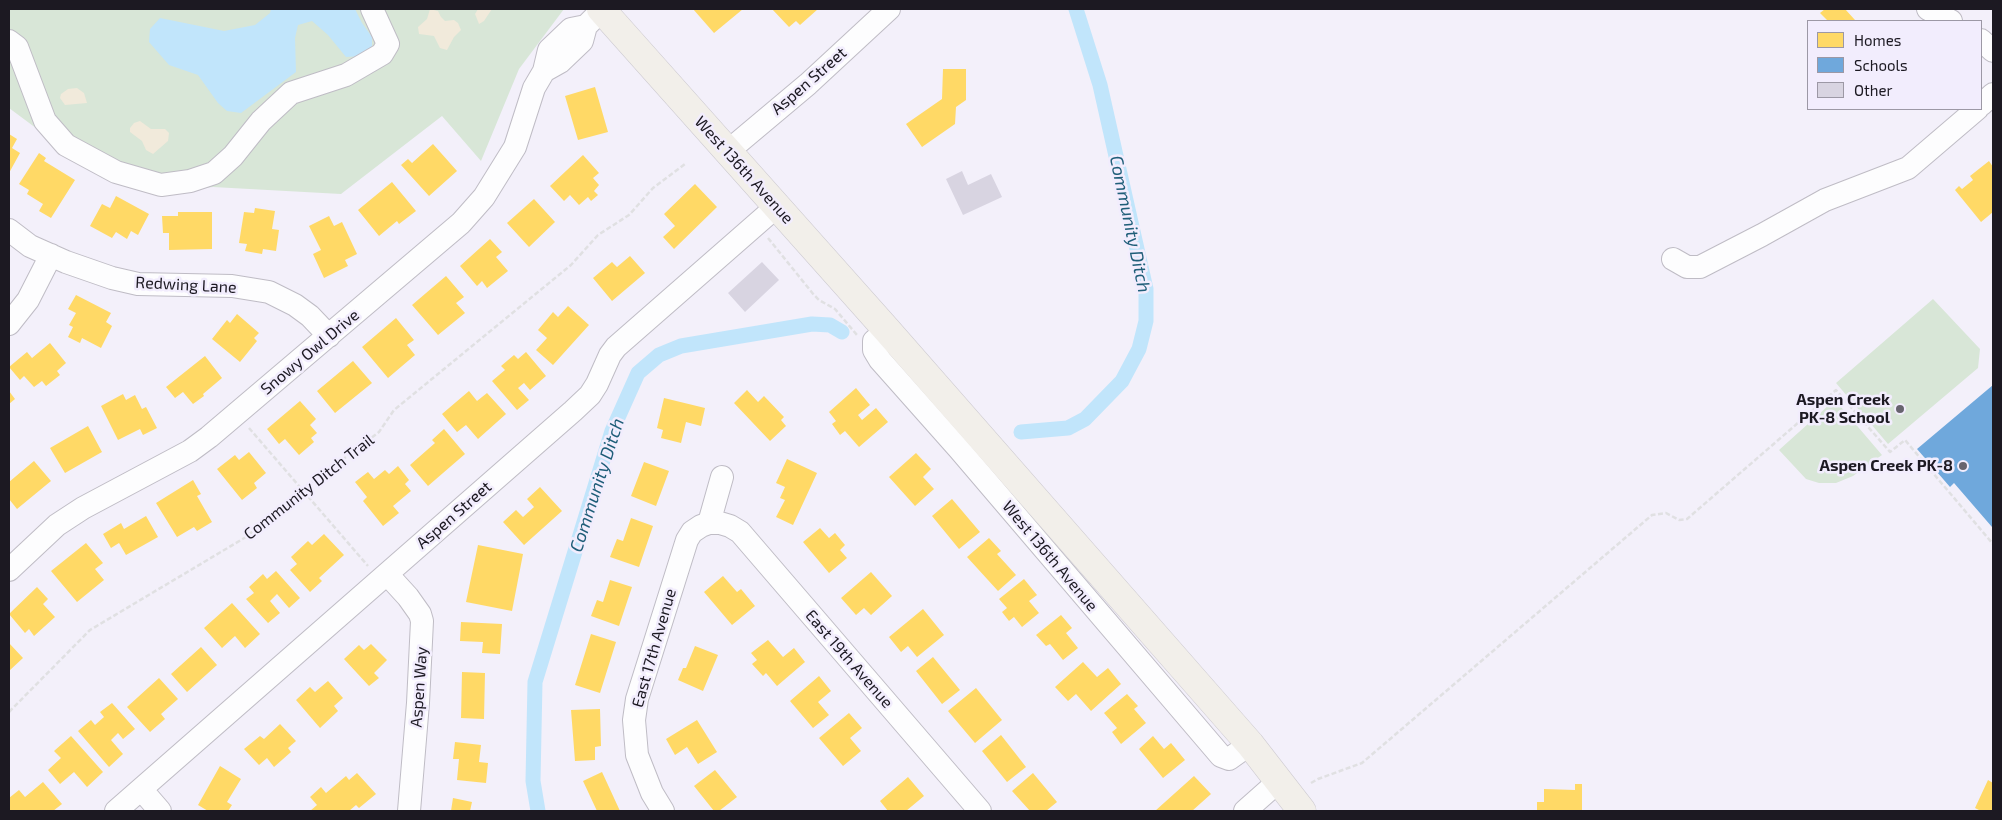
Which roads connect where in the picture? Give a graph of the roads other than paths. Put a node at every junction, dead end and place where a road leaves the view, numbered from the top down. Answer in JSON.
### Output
{"nodes":[{"id":1,"x":372,"y":9,"type":"edge"},
{"id":2,"x":889,"y":9,"type":"edge"},
{"id":3,"x":1928,"y":9,"type":"edge"},
{"id":4,"x":596,"y":15,"type":"edge"},
{"id":5,"x":1949,"y":20,"type":"edge"},
{"id":6,"x":9,"y":40,"type":"edge"},
{"id":7,"x":1982,"y":41,"type":"edge"},
{"id":8,"x":1993,"y":51,"type":"edge"},
{"id":9,"x":1993,"y":94,"type":"edge"},
{"id":10,"x":1982,"y":104,"type":"edge"},
{"id":11,"x":1975,"y":110,"type":"edge"},
{"id":12,"x":727,"y":152,"type":"junction"},
{"id":13,"x":776,"y":207,"type":"junction"},
{"id":14,"x":9,"y":230,"type":"edge"},
{"id":15,"x":51,"y":255,"type":"junction"},
{"id":16,"x":1673,"y":259,"type":"dead end"},
{"id":17,"x":9,"y":324,"type":"edge"},
{"id":18,"x":329,"y":336,"type":"junction"},
{"id":19,"x":722,"y":477,"type":"dead end"},
{"id":20,"x":709,"y":523,"type":"junction"},
{"id":21,"x":9,"y":570,"type":"edge"},
{"id":22,"x":384,"y":577,"type":"junction"},
{"id":23,"x":1280,"y":780,"type":"junction"},
{"id":24,"x":141,"y":789,"type":"junction"},
{"id":25,"x":973,"y":809,"type":"edge"},
{"id":26,"x":116,"y":811,"type":"edge"},
{"id":27,"x":160,"y":811,"type":"edge"},
{"id":28,"x":409,"y":811,"type":"edge"},
{"id":29,"x":662,"y":811,"type":"edge"},
{"id":30,"x":1245,"y":811,"type":"edge"},
{"id":31,"x":1302,"y":811,"type":"edge"}],
"edges":[{"from":1,"to":6,"type":"street"},
{"from":2,"to":12,"type":"street","name":"Aspen Street"},
{"from":3,"to":5,"type":"street"},
{"from":4,"to":12,"type":"main road","name":"West 136th Avenue"},
{"from":4,"to":18,"type":"street","name":"Snowy Owl Drive"},
{"from":7,"to":8,"type":"street"},
{"from":9,"to":10,"type":"street"},
{"from":11,"to":16,"type":"street"},
{"from":12,"to":13,"type":"main road","name":"West 136th Avenue"},
{"from":13,"to":22,"type":"street","name":"Aspen Street"},
{"from":13,"to":23,"type":"main road","name":"West 136th Avenue"},
{"from":14,"to":15,"type":"street","name":"Redwing Lane"},
{"from":15,"to":17,"type":"street"},
{"from":15,"to":18,"type":"street","name":"Redwing Lane"},
{"from":18,"to":21,"type":"street","name":"Snowy Owl Drive"},
{"from":19,"to":20,"type":"street"},
{"from":20,"to":25,"type":"street","name":"East 19th Avenue"},
{"from":20,"to":29,"type":"street","name":"East 17th Avenue"},
{"from":22,"to":24,"type":"street","name":"Aspen Street"},
{"from":22,"to":28,"type":"street","name":"Aspen Way"},
{"from":23,"to":30,"type":"street"},
{"from":23,"to":31,"type":"main road","name":"West 136th Avenue"},
{"from":24,"to":26,"type":"street","name":"Aspen Street"},
{"from":24,"to":27,"type":"street"}]}
